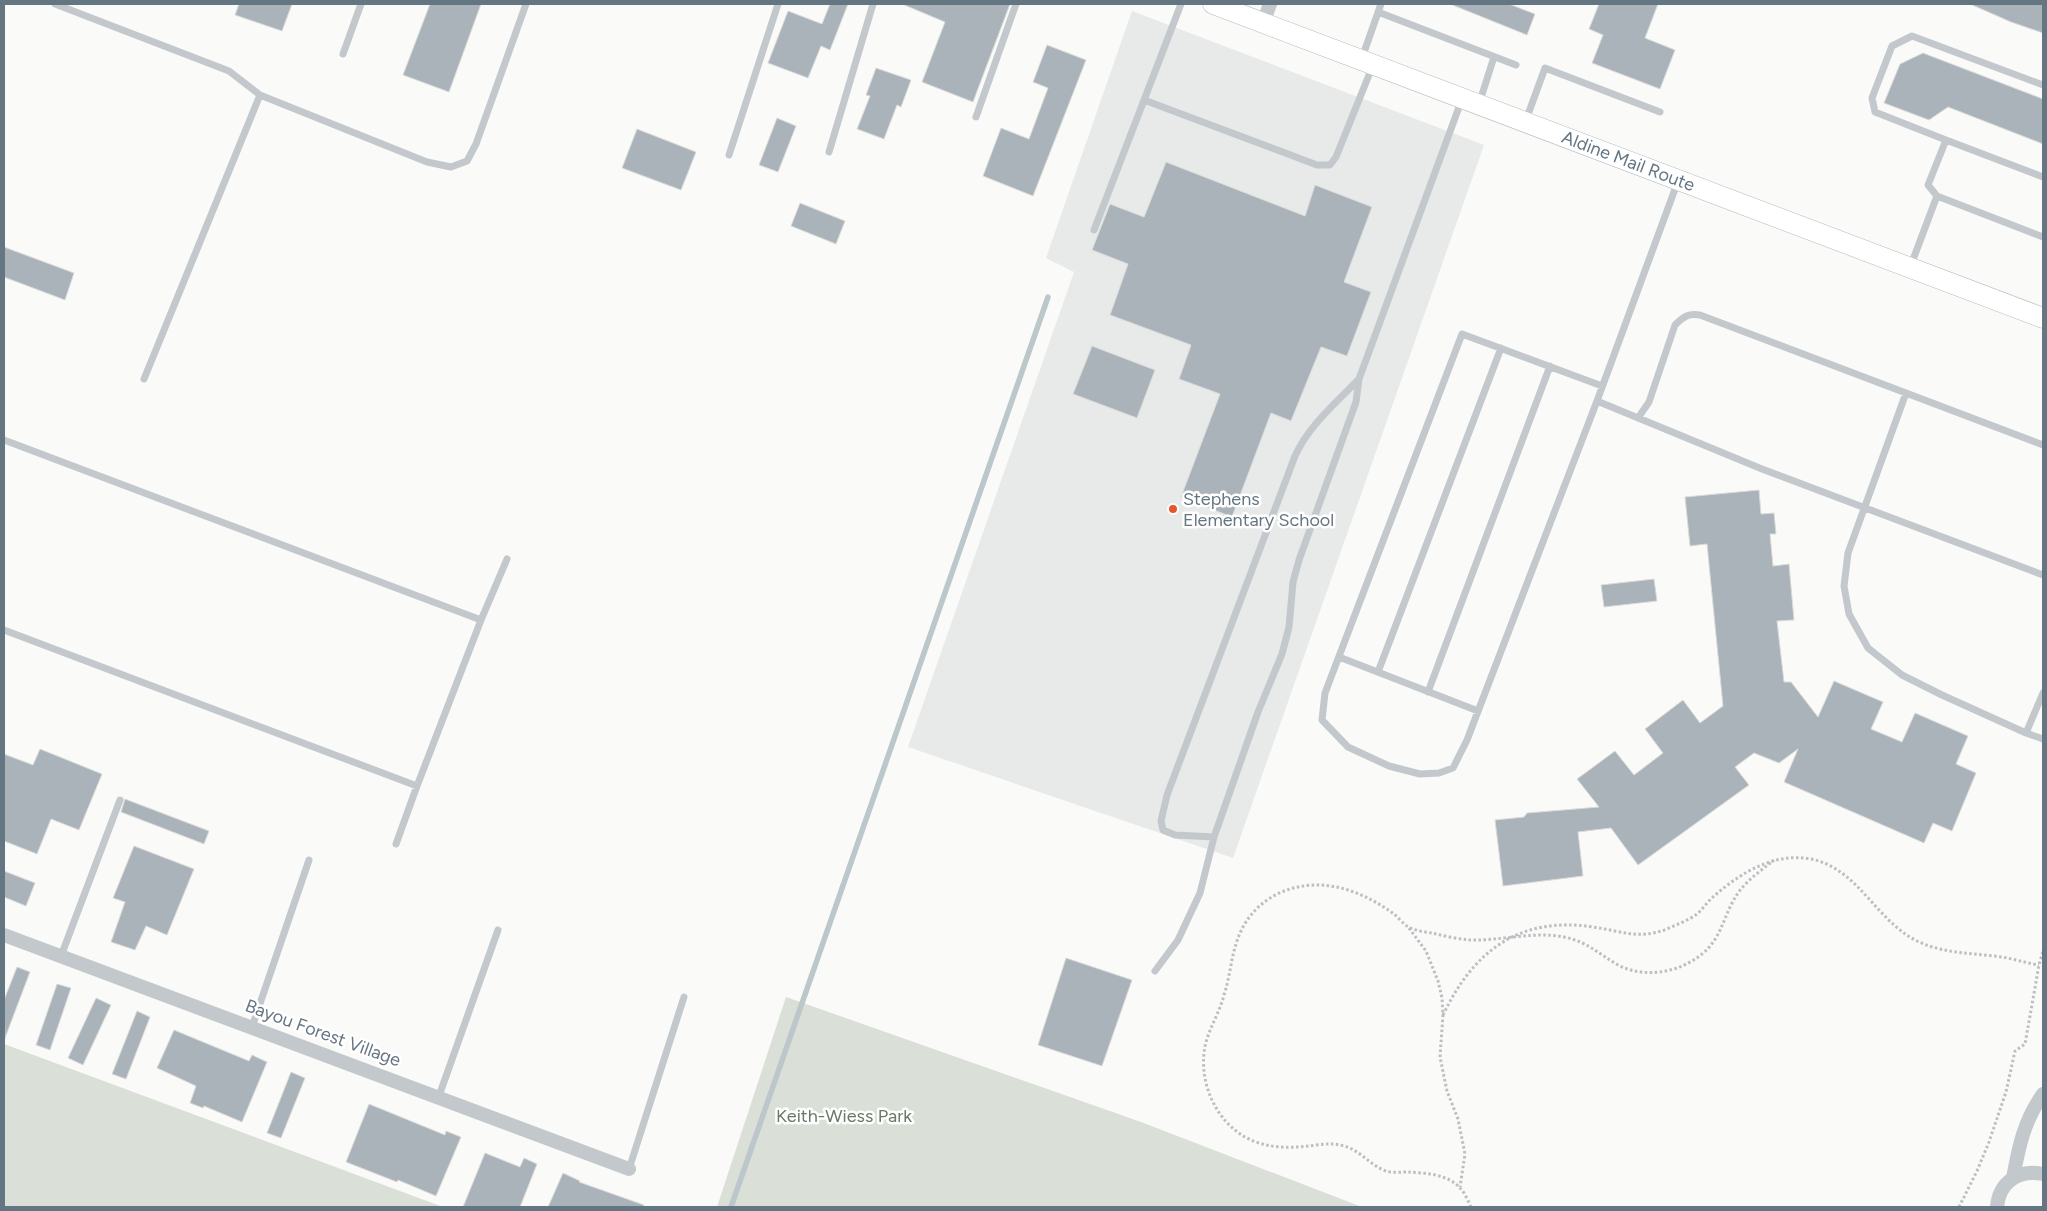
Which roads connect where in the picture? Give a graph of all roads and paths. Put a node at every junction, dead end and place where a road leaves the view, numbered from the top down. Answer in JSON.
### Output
{"nodes":[{"id":1,"x":55,"y":4,"type":"edge"},
{"id":2,"x":361,"y":4,"type":"edge"},
{"id":3,"x":526,"y":4,"type":"edge"},
{"id":4,"x":778,"y":4,"type":"edge"},
{"id":5,"x":873,"y":4,"type":"edge"},
{"id":6,"x":1016,"y":4,"type":"edge"},
{"id":7,"x":1180,"y":4,"type":"edge"},
{"id":8,"x":1213,"y":4,"type":"edge"},
{"id":9,"x":1270,"y":4,"type":"edge"},
{"id":10,"x":1381,"y":4,"type":"edge"},
{"id":11,"x":1378,"y":12,"type":"junction"},
{"id":12,"x":1263,"y":23,"type":"junction"},
{"id":13,"x":343,"y":54,"type":"dead end"},
{"id":14,"x":1494,"y":57,"type":"junction"},
{"id":15,"x":1367,"y":63,"type":"junction"},
{"id":16,"x":1516,"y":65,"type":"dead end"},
{"id":17,"x":2043,"y":85,"type":"edge"},
{"id":18,"x":260,"y":95,"type":"junction"},
{"id":19,"x":1144,"y":100,"type":"junction"},
{"id":20,"x":1470,"y":102,"type":"junction"},
{"id":21,"x":1660,"y":112,"type":"dead end"},
{"id":22,"x":976,"y":118,"type":"dead end"},
{"id":23,"x":1525,"y":123,"type":"junction"},
{"id":24,"x":1946,"y":140,"type":"junction"},
{"id":25,"x":829,"y":152,"type":"dead end"},
{"id":26,"x":729,"y":155,"type":"dead end"},
{"id":27,"x":2043,"y":177,"type":"edge"},
{"id":28,"x":1678,"y":180,"type":"junction"},
{"id":29,"x":1937,"y":196,"type":"junction"},
{"id":30,"x":1094,"y":230,"type":"dead end"},
{"id":31,"x":2043,"y":237,"type":"edge"},
{"id":32,"x":1910,"y":268,"type":"junction"},
{"id":33,"x":2043,"y":318,"type":"edge"},
{"id":34,"x":1501,"y":348,"type":"junction"},
{"id":35,"x":1550,"y":366,"type":"junction"},
{"id":36,"x":144,"y":379,"type":"dead end"},
{"id":37,"x":1359,"y":379,"type":"junction"},
{"id":38,"x":1602,"y":386,"type":"junction"},
{"id":39,"x":1906,"y":393,"type":"junction"},
{"id":40,"x":1596,"y":401,"type":"junction"},
{"id":41,"x":1638,"y":418,"type":"junction"},
{"id":42,"x":4,"y":440,"type":"edge"},
{"id":43,"x":2043,"y":445,"type":"edge"},
{"id":44,"x":1866,"y":508,"type":"junction"},
{"id":45,"x":506,"y":559,"type":"dead end"},
{"id":46,"x":2043,"y":575,"type":"edge"},
{"id":47,"x":481,"y":620,"type":"junction"},
{"id":48,"x":4,"y":630,"type":"edge"},
{"id":49,"x":1339,"y":657,"type":"junction"},
{"id":50,"x":1378,"y":672,"type":"junction"},
{"id":51,"x":1428,"y":692,"type":"junction"},
{"id":52,"x":2043,"y":693,"type":"edge"},
{"id":53,"x":1478,"y":711,"type":"junction"},
{"id":54,"x":2026,"y":732,"type":"junction"},
{"id":55,"x":2043,"y":739,"type":"edge"},
{"id":56,"x":417,"y":786,"type":"junction"},
{"id":57,"x":120,"y":800,"type":"dead end"},
{"id":58,"x":1214,"y":837,"type":"junction"},
{"id":59,"x":396,"y":844,"type":"dead end"},
{"id":60,"x":309,"y":860,"type":"dead end"},
{"id":61,"x":1774,"y":860,"type":"junction"},
{"id":62,"x":1409,"y":928,"type":"junction"},
{"id":63,"x":498,"y":930,"type":"dead end"},
{"id":64,"x":4,"y":935,"type":"edge"},
{"id":65,"x":1508,"y":937,"type":"junction"},
{"id":66,"x":2043,"y":951,"type":"edge"},
{"id":67,"x":61,"y":956,"type":"junction"},
{"id":68,"x":2039,"y":965,"type":"junction"},
{"id":69,"x":1155,"y":971,"type":"dead end"},
{"id":70,"x":684,"y":997,"type":"dead end"},
{"id":71,"x":1444,"y":1015,"type":"junction"},
{"id":72,"x":252,"y":1027,"type":"junction"},
{"id":73,"x":2043,"y":1094,"type":"edge"},
{"id":74,"x":438,"y":1096,"type":"junction"},
{"id":75,"x":629,"y":1169,"type":"joint"},
{"id":76,"x":2043,"y":1174,"type":"edge"},
{"id":77,"x":2013,"y":1178,"type":"junction"},
{"id":78,"x":1460,"y":1187,"type":"junction"},
{"id":79,"x":1471,"y":1207,"type":"edge"},
{"id":80,"x":1959,"y":1207,"type":"edge"},
{"id":81,"x":1997,"y":1207,"type":"edge"}],
"edges":[{"from":1,"to":18,"type":"lane"},
{"from":2,"to":13,"type":"lane"},
{"from":3,"to":18,"type":"lane"},
{"from":4,"to":26,"type":"lane"},
{"from":5,"to":25,"type":"lane"},
{"from":6,"to":22,"type":"lane"},
{"from":7,"to":19,"type":"lane"},
{"from":8,"to":12,"type":"main road","name":"Aldine Mail Route"},
{"from":9,"to":12,"type":"street"},
{"from":10,"to":11,"type":"lane"},
{"from":11,"to":14,"type":"lane"},
{"from":11,"to":15,"type":"lane"},
{"from":12,"to":15,"type":"main road","name":"Aldine Mail Route"},
{"from":14,"to":16,"type":"lane"},
{"from":14,"to":20,"type":"lane"},
{"from":15,"to":19,"type":"lane"},
{"from":15,"to":20,"type":"main road","name":"Aldine Mail Route"},
{"from":17,"to":24,"type":"lane"},
{"from":18,"to":36,"type":"lane"},
{"from":19,"to":30,"type":"lane"},
{"from":20,"to":23,"type":"main road","name":"Aldine Mail Route"},
{"from":20,"to":37,"type":"lane"},
{"from":21,"to":23,"type":"lane"},
{"from":23,"to":28,"type":"main road","name":"Aldine Mail Route"},
{"from":24,"to":27,"type":"lane"},
{"from":24,"to":29,"type":"lane"},
{"from":28,"to":32,"type":"main road","name":"Aldine Mail Route"},
{"from":28,"to":38,"type":"lane"},
{"from":29,"to":31,"type":"lane"},
{"from":29,"to":32,"type":"lane"},
{"from":32,"to":33,"type":"main road","name":"Aldine Mail Route"},
{"from":34,"to":35,"type":"lane"},
{"from":34,"to":49,"type":"lane"},
{"from":34,"to":50,"type":"lane"},
{"from":35,"to":38,"type":"lane"},
{"from":35,"to":51,"type":"lane"},
{"from":37,"to":58,"type":"lane"},
{"from":37,"to":58,"type":"lane"},
{"from":38,"to":40,"type":"lane"},
{"from":39,"to":41,"type":"lane"},
{"from":39,"to":43,"type":"lane"},
{"from":39,"to":44,"type":"lane"},
{"from":40,"to":41,"type":"lane"},
{"from":40,"to":53,"type":"lane"},
{"from":41,"to":44,"type":"lane"},
{"from":42,"to":47,"type":"lane"},
{"from":44,"to":46,"type":"lane"},
{"from":44,"to":54,"type":"lane"},
{"from":45,"to":47,"type":"lane"},
{"from":47,"to":56,"type":"lane"},
{"from":48,"to":56,"type":"lane"},
{"from":49,"to":50,"type":"lane"},
{"from":49,"to":53,"type":"lane"},
{"from":50,"to":51,"type":"lane"},
{"from":51,"to":53,"type":"lane"},
{"from":52,"to":54,"type":"lane"},
{"from":54,"to":55,"type":"lane"},
{"from":56,"to":59,"type":"lane"},
{"from":57,"to":67,"type":"lane"},
{"from":58,"to":69,"type":"lane"},
{"from":60,"to":72,"type":"lane"},
{"from":61,"to":65,"type":"path"},
{"from":61,"to":65,"type":"path"},
{"from":61,"to":68,"type":"path"},
{"from":62,"to":65,"type":"path"},
{"from":62,"to":71,"type":"path"},
{"from":62,"to":78,"type":"path"},
{"from":63,"to":74,"type":"lane"},
{"from":64,"to":67,"type":"street","name":"Bayou Forest Village"},
{"from":65,"to":71,"type":"path"},
{"from":66,"to":68,"type":"path"},
{"from":67,"to":72,"type":"street","name":"Bayou Forest Village"},
{"from":68,"to":80,"type":"path"},
{"from":70,"to":75,"type":"lane"},
{"from":71,"to":78,"type":"path"},
{"from":72,"to":74,"type":"street","name":"Bayou Forest Village"},
{"from":73,"to":77,"type":"street"},
{"from":74,"to":75,"type":"street","name":"Bayou Forest Village"},
{"from":76,"to":77,"type":"street"},
{"from":77,"to":81,"type":"street"},
{"from":78,"to":79,"type":"path"}]}
